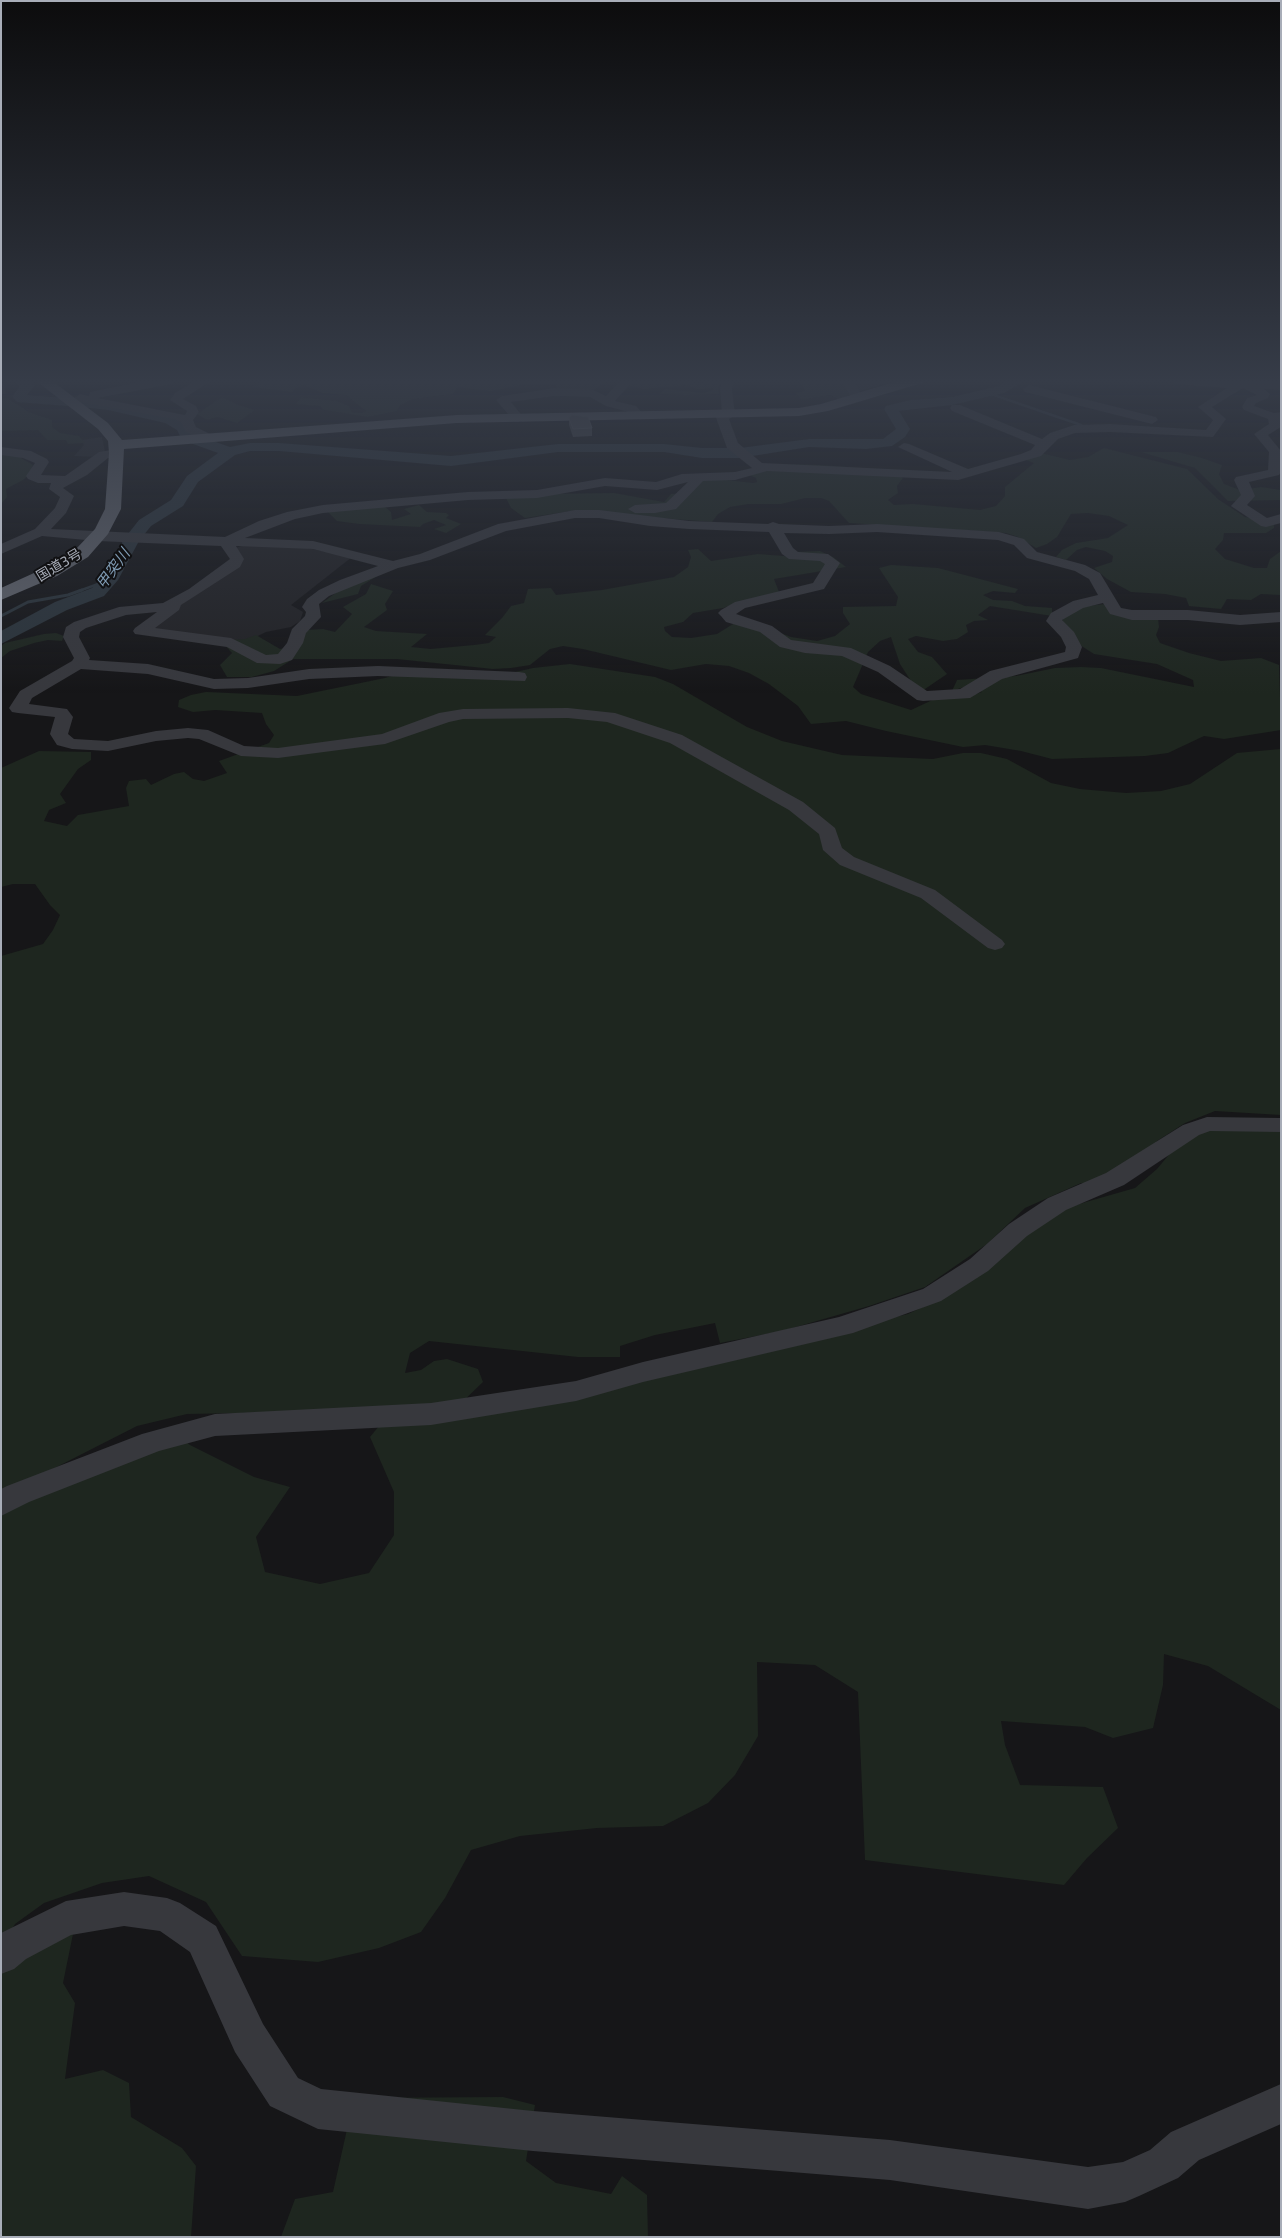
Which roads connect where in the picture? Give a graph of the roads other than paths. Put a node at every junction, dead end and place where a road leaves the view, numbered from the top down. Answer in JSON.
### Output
{"nodes":[{"id":1,"x":59,"y":484,"type":"edge"},
{"id":2,"x":115,"y":484,"type":"edge"},
{"id":3,"x":591,"y":484,"type":"edge"},
{"id":4,"x":637,"y":484,"type":"edge"},
{"id":5,"x":661,"y":484,"type":"edge"},
{"id":6,"x":693,"y":484,"type":"edge"},
{"id":7,"x":1243,"y":484,"type":"edge"},
{"id":8,"x":599,"y":514,"type":"junction"},
{"id":9,"x":1281,"y":518,"type":"edge"},
{"id":10,"x":773,"y":526,"type":"junction"},
{"id":11,"x":40,"y":532,"type":"junction"},
{"id":12,"x":97,"y":537,"type":"junction"},
{"id":13,"x":226,"y":542,"type":"junction"},
{"id":14,"x":2,"y":543,"type":"edge"},
{"id":15,"x":393,"y":565,"type":"junction"},
{"id":16,"x":194,"y":592,"type":"junction"},
{"id":17,"x":1,"y":595,"type":"edge"},
{"id":18,"x":1106,"y":598,"type":"junction"},
{"id":19,"x":1281,"y":617,"type":"edge"},
{"id":20,"x":78,"y":664,"type":"junction"},
{"id":21,"x":519,"y":677,"type":"dead end"},
{"id":22,"x":996,"y":944,"type":"dead end"},
{"id":23,"x":1281,"y":1125,"type":"edge"},
{"id":24,"x":1,"y":1504,"type":"edge"},
{"id":25,"x":1,"y":1956,"type":"edge"},
{"id":26,"x":1281,"y":2104,"type":"edge"}],
"edges":[{"from":1,"to":11,"type":"street"},
{"from":2,"to":12,"type":"highway","name":"国道3号"},
{"from":3,"to":13,"type":"street"},
{"from":4,"to":5,"type":"street"},
{"from":6,"to":8,"type":"street"},
{"from":7,"to":9,"type":"street"},
{"from":8,"to":10,"type":"street"},
{"from":8,"to":15,"type":"street"},
{"from":10,"to":18,"type":"street"},
{"from":10,"to":18,"type":"street"},
{"from":11,"to":12,"type":"street"},
{"from":11,"to":14,"type":"street"},
{"from":12,"to":13,"type":"street"},
{"from":12,"to":17,"type":"highway","name":"国道3号"},
{"from":13,"to":15,"type":"street"},
{"from":13,"to":16,"type":"street"},
{"from":15,"to":16,"type":"street"},
{"from":16,"to":20,"type":"street"},
{"from":18,"to":19,"type":"street"},
{"from":20,"to":21,"type":"street"},
{"from":20,"to":22,"type":"street"},
{"from":23,"to":24,"type":"street"},
{"from":25,"to":26,"type":"street"}]}
